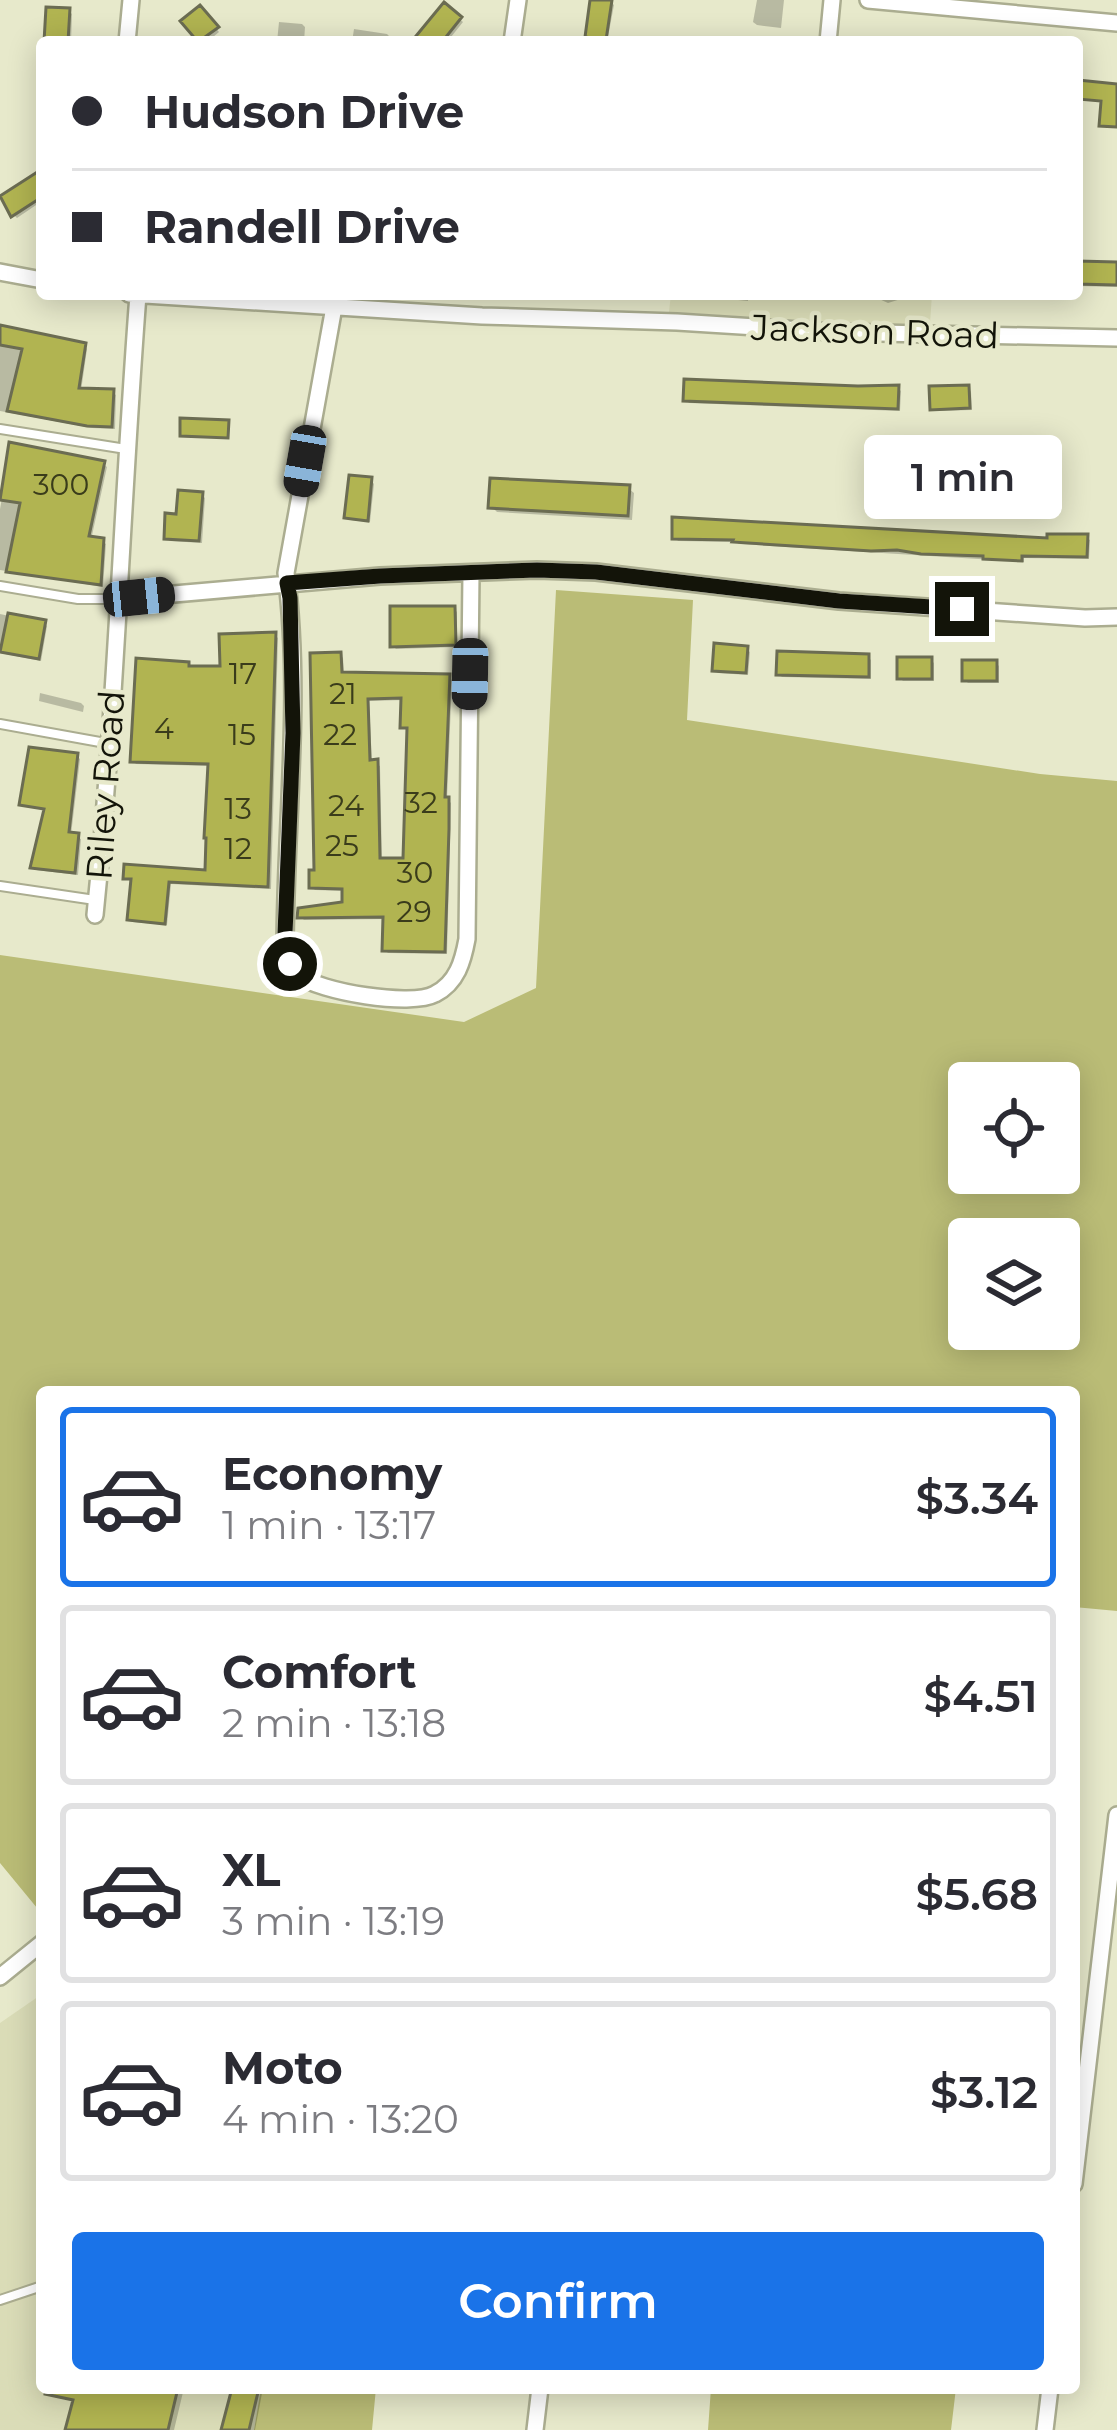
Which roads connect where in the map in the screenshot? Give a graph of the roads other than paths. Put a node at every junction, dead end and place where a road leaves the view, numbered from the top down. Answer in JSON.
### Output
{"nodes":[{"id":1,"x":131,"y":0,"type":"edge"},
{"id":2,"x":518,"y":0,"type":"edge"},
{"id":3,"x":832,"y":0,"type":"edge"},
{"id":4,"x":868,"y":0,"type":"edge"},
{"id":5,"x":1117,"y":23,"type":"edge"},
{"id":6,"x":128,"y":36,"type":"edge"},
{"id":7,"x":513,"y":36,"type":"edge"},
{"id":8,"x":829,"y":36,"type":"edge"},
{"id":9,"x":0,"y":272,"type":"edge"},
{"id":10,"x":36,"y":279,"type":"edge"},
{"id":11,"x":138,"y":300,"type":"edge"},
{"id":12,"x":220,"y":300,"type":"edge"},
{"id":13,"x":334,"y":307,"type":"junction"},
{"id":14,"x":1117,"y":338,"type":"edge"},
{"id":15,"x":0,"y":429,"type":"edge"},
{"id":16,"x":126,"y":448,"type":"junction"},
{"id":17,"x":471,"y":574,"type":"junction"},
{"id":18,"x":287,"y":583,"type":"junction"},
{"id":19,"x":0,"y":586,"type":"edge"},
{"id":20,"x":117,"y":599,"type":"junction"},
{"id":21,"x":1117,"y":617,"type":"edge"},
{"id":22,"x":0,"y":724,"type":"edge"},
{"id":23,"x":111,"y":743,"type":"junction"},
{"id":24,"x":0,"y":886,"type":"edge"},
{"id":25,"x":96,"y":908,"type":"joint"},
{"id":26,"x":1117,"y":1815,"type":"edge"},
{"id":27,"x":36,"y":1948,"type":"edge"},
{"id":28,"x":0,"y":1977,"type":"edge"},
{"id":29,"x":1080,"y":2133,"type":"edge"},
{"id":30,"x":36,"y":2288,"type":"edge"},
{"id":31,"x":0,"y":2300,"type":"edge"},
{"id":32,"x":539,"y":2394,"type":"edge"},
{"id":33,"x":1049,"y":2394,"type":"edge"},
{"id":34,"x":535,"y":2430,"type":"edge"},
{"id":35,"x":1045,"y":2430,"type":"edge"}],
"edges":[{"from":1,"to":6,"type":"street"},
{"from":2,"to":7,"type":"street"},
{"from":3,"to":8,"type":"street"},
{"from":4,"to":5,"type":"street"},
{"from":9,"to":10,"type":"street"},
{"from":11,"to":16,"type":"street","name":"Riley Road"},
{"from":12,"to":13,"type":"street","name":"Jackson Road"},
{"from":13,"to":14,"type":"street","name":"Jackson Road"},
{"from":13,"to":18,"type":"street"},
{"from":15,"to":16,"type":"lane"},
{"from":16,"to":20,"type":"street","name":"Riley Road"},
{"from":17,"to":18,"type":"street"},
{"from":17,"to":18,"type":"street"},
{"from":17,"to":21,"type":"street"},
{"from":18,"to":20,"type":"street"},
{"from":19,"to":20,"type":"lane"},
{"from":20,"to":23,"type":"street","name":"Riley Road"},
{"from":22,"to":23,"type":"lane"},
{"from":23,"to":25,"type":"street","name":"Riley Road"},
{"from":24,"to":25,"type":"lane"},
{"from":26,"to":29,"type":"street"},
{"from":27,"to":28,"type":"street"},
{"from":30,"to":31,"type":"lane"},
{"from":32,"to":34,"type":"street"},
{"from":33,"to":35,"type":"street"}]}
